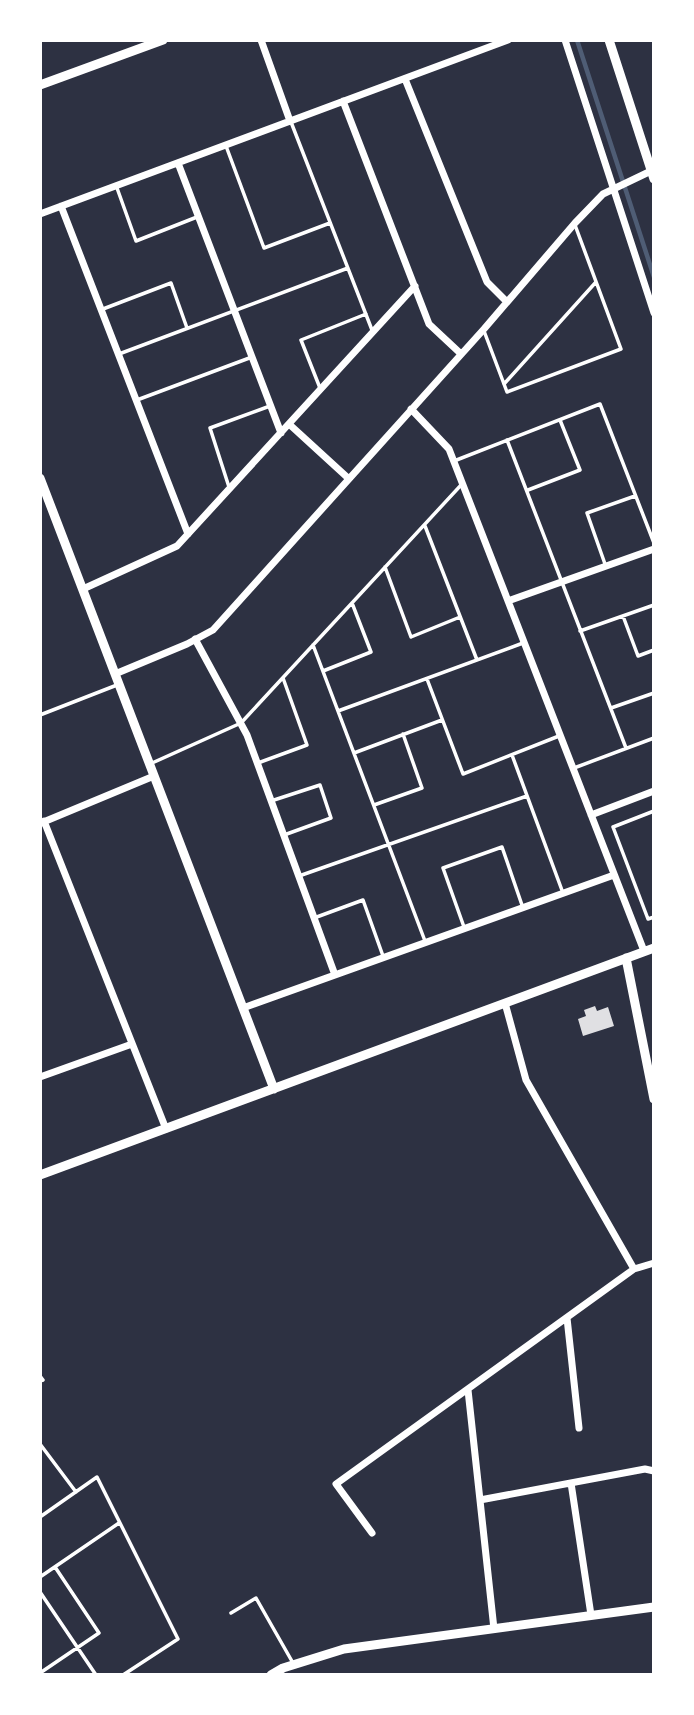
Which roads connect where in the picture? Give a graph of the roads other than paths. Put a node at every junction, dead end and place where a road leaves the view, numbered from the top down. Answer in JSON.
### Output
{"nodes":[{"id":1,"x":163,"y":40,"type":"edge"},
{"id":2,"x":261,"y":40,"type":"edge"},
{"id":3,"x":508,"y":40,"type":"edge"},
{"id":4,"x":565,"y":40,"type":"edge"},
{"id":5,"x":611,"y":41,"type":"edge"},
{"id":6,"x":405,"y":79,"type":"junction"},
{"id":7,"x":40,"y":85,"type":"edge"},
{"id":8,"x":343,"y":102,"type":"junction"},
{"id":9,"x":290,"y":121,"type":"junction"},
{"id":10,"x":225,"y":145,"type":"junction"},
{"id":11,"x":178,"y":163,"type":"junction"},
{"id":12,"x":652,"y":175,"type":"edge"},
{"id":13,"x":116,"y":186,"type":"junction"},
{"id":14,"x":616,"y":187,"type":"junction"},
{"id":15,"x":61,"y":206,"type":"junction"},
{"id":16,"x":40,"y":214,"type":"edge"},
{"id":17,"x":198,"y":217,"type":"junction"},
{"id":18,"x":330,"y":223,"type":"junction"},
{"id":19,"x":575,"y":223,"type":"junction"},
{"id":20,"x":348,"y":268,"type":"junction"},
{"id":21,"x":596,"y":282,"type":"junction"},
{"id":22,"x":415,"y":286,"type":"junction"},
{"id":23,"x":507,"y":302,"type":"junction"},
{"id":24,"x":101,"y":309,"type":"junction"},
{"id":25,"x":234,"y":311,"type":"junction"},
{"id":26,"x":654,"y":313,"type":"edge"},
{"id":27,"x":366,"y":314,"type":"junction"},
{"id":28,"x":187,"y":328,"type":"junction"},
{"id":29,"x":484,"y":329,"type":"junction"},
{"id":30,"x":373,"y":332,"type":"junction"},
{"id":31,"x":119,"y":354,"type":"junction"},
{"id":32,"x":460,"y":354,"type":"junction"},
{"id":33,"x":252,"y":358,"type":"junction"},
{"id":34,"x":504,"y":384,"type":"junction"},
{"id":35,"x":321,"y":390,"type":"junction"},
{"id":36,"x":137,"y":400,"type":"junction"},
{"id":37,"x":270,"y":406,"type":"junction"},
{"id":38,"x":411,"y":409,"type":"junction"},
{"id":39,"x":560,"y":420,"type":"junction"},
{"id":40,"x":289,"y":424,"type":"junction"},
{"id":41,"x":281,"y":433,"type":"junction"},
{"id":42,"x":507,"y":440,"type":"junction"},
{"id":43,"x":453,"y":461,"type":"junction"},
{"id":44,"x":40,"y":478,"type":"edge"},
{"id":45,"x":348,"y":478,"type":"junction"},
{"id":46,"x":462,"y":484,"type":"junction"},
{"id":47,"x":229,"y":489,"type":"junction"},
{"id":48,"x":527,"y":491,"type":"junction"},
{"id":49,"x":635,"y":496,"type":"junction"},
{"id":50,"x":425,"y":526,"type":"junction"},
{"id":51,"x":188,"y":534,"type":"junction"},
{"id":52,"x":654,"y":543,"type":"edge"},
{"id":53,"x":654,"y":549,"type":"edge"},
{"id":54,"x":606,"y":566,"type":"junction"},
{"id":55,"x":385,"y":567,"type":"junction"},
{"id":56,"x":562,"y":582,"type":"junction"},
{"id":57,"x":83,"y":589,"type":"junction"},
{"id":58,"x":508,"y":601,"type":"junction"},
{"id":59,"x":352,"y":603,"type":"junction"},
{"id":60,"x":654,"y":605,"type":"edge"},
{"id":61,"x":623,"y":616,"type":"junction"},
{"id":62,"x":460,"y":617,"type":"junction"},
{"id":63,"x":580,"y":631,"type":"junction"},
{"id":64,"x":195,"y":639,"type":"junction"},
{"id":65,"x":524,"y":642,"type":"junction"},
{"id":66,"x":313,"y":645,"type":"junction"},
{"id":67,"x":654,"y":650,"type":"edge"},
{"id":68,"x":477,"y":660,"type":"junction"},
{"id":69,"x":323,"y":671,"type":"junction"},
{"id":70,"x":115,"y":674,"type":"junction"},
{"id":71,"x":283,"y":678,"type":"junction"},
{"id":72,"x":426,"y":680,"type":"junction"},
{"id":73,"x":119,"y":684,"type":"junction"},
{"id":74,"x":654,"y":693,"type":"edge"},
{"id":75,"x":611,"y":708,"type":"junction"},
{"id":76,"x":338,"y":711,"type":"junction"},
{"id":77,"x":40,"y":715,"type":"edge"},
{"id":78,"x":442,"y":720,"type":"junction"},
{"id":79,"x":241,"y":723,"type":"junction"},
{"id":80,"x":403,"y":734,"type":"junction"},
{"id":81,"x":560,"y":736,"type":"junction"},
{"id":82,"x":654,"y":738,"type":"edge"},
{"id":83,"x":626,"y":748,"type":"junction"},
{"id":84,"x":354,"y":753,"type":"junction"},
{"id":85,"x":512,"y":755,"type":"junction"},
{"id":86,"x":258,"y":763,"type":"junction"},
{"id":87,"x":150,"y":764,"type":"junction"},
{"id":88,"x":573,"y":768,"type":"junction"},
{"id":89,"x":155,"y":776,"type":"junction"},
{"id":90,"x":654,"y":792,"type":"edge"},
{"id":91,"x":527,"y":796,"type":"junction"},
{"id":92,"x":271,"y":802,"type":"junction"},
{"id":93,"x":374,"y":806,"type":"junction"},
{"id":94,"x":654,"y":811,"type":"edge"},
{"id":95,"x":591,"y":815,"type":"junction"},
{"id":96,"x":42,"y":822,"type":"edge"},
{"id":97,"x":284,"y":835,"type":"junction"},
{"id":98,"x":388,"y":845,"type":"junction"},
{"id":99,"x":614,"y":875,"type":"junction"},
{"id":100,"x":299,"y":876,"type":"junction"},
{"id":101,"x":563,"y":893,"type":"junction"},
{"id":102,"x":523,"y":908,"type":"junction"},
{"id":103,"x":654,"y":917,"type":"edge"},
{"id":104,"x":314,"y":918,"type":"junction"},
{"id":105,"x":465,"y":929,"type":"junction"},
{"id":106,"x":425,"y":943,"type":"junction"},
{"id":107,"x":649,"y":950,"type":"edge"},
{"id":108,"x":384,"y":958,"type":"junction"},
{"id":109,"x":626,"y":958,"type":"junction"},
{"id":110,"x":335,"y":975,"type":"junction"},
{"id":111,"x":505,"y":1003,"type":"junction"},
{"id":112,"x":243,"y":1008,"type":"junction"},
{"id":113,"x":132,"y":1044,"type":"junction"},
{"id":114,"x":40,"y":1077,"type":"edge"},
{"id":115,"x":274,"y":1089,"type":"junction"},
{"id":116,"x":654,"y":1099,"type":"edge"},
{"id":117,"x":166,"y":1129,"type":"junction"},
{"id":118,"x":40,"y":1175,"type":"edge"},
{"id":119,"x":654,"y":1263,"type":"edge"},
{"id":120,"x":634,"y":1269,"type":"junction"},
{"id":121,"x":567,"y":1318,"type":"junction"},
{"id":122,"x":40,"y":1376,"type":"edge"},
{"id":123,"x":40,"y":1381,"type":"edge"},
{"id":124,"x":468,"y":1390,"type":"junction"},
{"id":125,"x":579,"y":1428,"type":"dead end"},
{"id":126,"x":40,"y":1444,"type":"edge"},
{"id":127,"x":654,"y":1471,"type":"edge"},
{"id":128,"x":571,"y":1483,"type":"junction"},
{"id":129,"x":76,"y":1492,"type":"junction"},
{"id":130,"x":480,"y":1500,"type":"junction"},
{"id":131,"x":40,"y":1517,"type":"edge"},
{"id":132,"x":119,"y":1522,"type":"junction"},
{"id":133,"x":372,"y":1533,"type":"dead end"},
{"id":134,"x":55,"y":1566,"type":"junction"},
{"id":135,"x":40,"y":1577,"type":"edge"},
{"id":136,"x":40,"y":1592,"type":"edge"},
{"id":137,"x":654,"y":1607,"type":"edge"},
{"id":138,"x":230,"y":1613,"type":"dead end"},
{"id":139,"x":591,"y":1615,"type":"junction"},
{"id":140,"x":494,"y":1629,"type":"junction"},
{"id":141,"x":78,"y":1648,"type":"junction"},
{"id":142,"x":294,"y":1664,"type":"junction"},
{"id":143,"x":40,"y":1673,"type":"edge"},
{"id":144,"x":96,"y":1675,"type":"edge"},
{"id":145,"x":123,"y":1675,"type":"edge"},
{"id":146,"x":271,"y":1675,"type":"edge"}],
"edges":[{"from":1,"to":7,"type":"street"},
{"from":2,"to":9,"type":"street"},
{"from":3,"to":6,"type":"street"},
{"from":4,"to":14,"type":"street"},
{"from":5,"to":12,"type":"street"},
{"from":6,"to":8,"type":"street"},
{"from":6,"to":23,"type":"street"},
{"from":8,"to":9,"type":"street"},
{"from":8,"to":22,"type":"street"},
{"from":9,"to":10,"type":"street"},
{"from":9,"to":18,"type":"lane"},
{"from":10,"to":11,"type":"street"},
{"from":10,"to":18,"type":"lane"},
{"from":11,"to":13,"type":"street"},
{"from":11,"to":17,"type":"street"},
{"from":12,"to":14,"type":"street"},
{"from":13,"to":15,"type":"street"},
{"from":13,"to":17,"type":"lane"},
{"from":14,"to":19,"type":"street"},
{"from":14,"to":26,"type":"street"},
{"from":15,"to":16,"type":"street"},
{"from":15,"to":24,"type":"street"},
{"from":17,"to":25,"type":"street"},
{"from":18,"to":20,"type":"lane"},
{"from":19,"to":21,"type":"lane"},
{"from":19,"to":23,"type":"street"},
{"from":20,"to":25,"type":"lane"},
{"from":20,"to":27,"type":"lane"},
{"from":21,"to":34,"type":"lane"},
{"from":21,"to":34,"type":"lane"},
{"from":22,"to":30,"type":"street"},
{"from":22,"to":32,"type":"street"},
{"from":23,"to":29,"type":"street"},
{"from":24,"to":28,"type":"lane"},
{"from":24,"to":31,"type":"street"},
{"from":25,"to":28,"type":"lane"},
{"from":25,"to":33,"type":"street"},
{"from":27,"to":30,"type":"lane"},
{"from":27,"to":35,"type":"lane"},
{"from":28,"to":31,"type":"lane"},
{"from":29,"to":32,"type":"street"},
{"from":29,"to":34,"type":"lane"},
{"from":30,"to":35,"type":"street"},
{"from":31,"to":36,"type":"street"},
{"from":32,"to":38,"type":"street"},
{"from":33,"to":36,"type":"lane"},
{"from":33,"to":37,"type":"street"},
{"from":35,"to":40,"type":"street"},
{"from":36,"to":51,"type":"street"},
{"from":37,"to":41,"type":"street"},
{"from":37,"to":47,"type":"lane"},
{"from":38,"to":43,"type":"street"},
{"from":38,"to":45,"type":"street"},
{"from":39,"to":42,"type":"lane"},
{"from":39,"to":48,"type":"lane"},
{"from":39,"to":49,"type":"lane"},
{"from":40,"to":41,"type":"street"},
{"from":40,"to":45,"type":"street"},
{"from":41,"to":47,"type":"street"},
{"from":42,"to":43,"type":"lane"},
{"from":42,"to":48,"type":"lane"},
{"from":43,"to":46,"type":"street"},
{"from":44,"to":57,"type":"street"},
{"from":45,"to":64,"type":"street"},
{"from":46,"to":50,"type":"lane"},
{"from":46,"to":58,"type":"street"},
{"from":47,"to":51,"type":"street"},
{"from":48,"to":56,"type":"lane"},
{"from":49,"to":52,"type":"lane"},
{"from":49,"to":54,"type":"lane"},
{"from":50,"to":55,"type":"lane"},
{"from":50,"to":62,"type":"lane"},
{"from":51,"to":57,"type":"street"},
{"from":53,"to":54,"type":"street"},
{"from":54,"to":56,"type":"street"},
{"from":55,"to":59,"type":"lane"},
{"from":55,"to":62,"type":"lane"},
{"from":56,"to":58,"type":"street"},
{"from":56,"to":63,"type":"lane"},
{"from":57,"to":70,"type":"street"},
{"from":58,"to":65,"type":"street"},
{"from":59,"to":66,"type":"lane"},
{"from":59,"to":69,"type":"lane"},
{"from":60,"to":61,"type":"lane"},
{"from":61,"to":63,"type":"lane"},
{"from":61,"to":67,"type":"lane"},
{"from":62,"to":68,"type":"lane"},
{"from":63,"to":75,"type":"lane"},
{"from":64,"to":70,"type":"street"},
{"from":64,"to":79,"type":"street"},
{"from":65,"to":68,"type":"lane"},
{"from":65,"to":81,"type":"street"},
{"from":66,"to":69,"type":"lane"},
{"from":66,"to":71,"type":"lane"},
{"from":68,"to":72,"type":"lane"},
{"from":69,"to":76,"type":"lane"},
{"from":70,"to":73,"type":"street"},
{"from":71,"to":79,"type":"lane"},
{"from":71,"to":86,"type":"lane"},
{"from":72,"to":76,"type":"lane"},
{"from":72,"to":78,"type":"lane"},
{"from":73,"to":77,"type":"lane"},
{"from":73,"to":87,"type":"street"},
{"from":74,"to":75,"type":"lane"},
{"from":75,"to":83,"type":"lane"},
{"from":76,"to":84,"type":"lane"},
{"from":78,"to":80,"type":"lane"},
{"from":78,"to":85,"type":"lane"},
{"from":79,"to":86,"type":"street"},
{"from":79,"to":87,"type":"lane"},
{"from":80,"to":84,"type":"lane"},
{"from":80,"to":93,"type":"lane"},
{"from":81,"to":85,"type":"lane"},
{"from":81,"to":88,"type":"street"},
{"from":82,"to":83,"type":"lane"},
{"from":83,"to":88,"type":"lane"},
{"from":84,"to":93,"type":"lane"},
{"from":85,"to":91,"type":"lane"},
{"from":86,"to":92,"type":"street"},
{"from":87,"to":89,"type":"street"},
{"from":88,"to":95,"type":"street"},
{"from":89,"to":96,"type":"street"},
{"from":89,"to":112,"type":"street"},
{"from":90,"to":95,"type":"street"},
{"from":91,"to":98,"type":"lane"},
{"from":91,"to":101,"type":"lane"},
{"from":92,"to":97,"type":"street"},
{"from":92,"to":97,"type":"lane"},
{"from":93,"to":98,"type":"lane"},
{"from":94,"to":103,"type":"lane"},
{"from":95,"to":99,"type":"street"},
{"from":96,"to":113,"type":"street"},
{"from":97,"to":100,"type":"street"},
{"from":98,"to":100,"type":"lane"},
{"from":98,"to":106,"type":"lane"},
{"from":99,"to":101,"type":"street"},
{"from":99,"to":107,"type":"street"},
{"from":100,"to":104,"type":"street"},
{"from":101,"to":102,"type":"street"},
{"from":102,"to":105,"type":"street"},
{"from":102,"to":105,"type":"lane"},
{"from":104,"to":108,"type":"lane"},
{"from":104,"to":110,"type":"street"},
{"from":105,"to":106,"type":"street"},
{"from":106,"to":108,"type":"street"},
{"from":107,"to":109,"type":"street"},
{"from":108,"to":110,"type":"street"},
{"from":109,"to":111,"type":"street"},
{"from":109,"to":116,"type":"street"},
{"from":110,"to":112,"type":"street"},
{"from":111,"to":115,"type":"street"},
{"from":111,"to":120,"type":"street"},
{"from":112,"to":115,"type":"street"},
{"from":113,"to":114,"type":"street"},
{"from":113,"to":117,"type":"street"},
{"from":115,"to":117,"type":"street"},
{"from":117,"to":118,"type":"street"},
{"from":119,"to":120,"type":"street"},
{"from":120,"to":121,"type":"street"},
{"from":121,"to":124,"type":"street"},
{"from":121,"to":125,"type":"street"},
{"from":122,"to":123,"type":"lane"},
{"from":124,"to":130,"type":"street"},
{"from":124,"to":133,"type":"street"},
{"from":126,"to":129,"type":"lane"},
{"from":127,"to":128,"type":"street"},
{"from":128,"to":130,"type":"street"},
{"from":128,"to":139,"type":"street"},
{"from":129,"to":131,"type":"lane"},
{"from":129,"to":132,"type":"lane"},
{"from":130,"to":140,"type":"street"},
{"from":132,"to":134,"type":"lane"},
{"from":132,"to":145,"type":"lane"},
{"from":134,"to":135,"type":"lane"},
{"from":134,"to":141,"type":"lane"},
{"from":136,"to":141,"type":"lane"},
{"from":137,"to":139,"type":"street"},
{"from":138,"to":142,"type":"lane"},
{"from":139,"to":140,"type":"street"},
{"from":140,"to":142,"type":"street"},
{"from":141,"to":143,"type":"lane"},
{"from":141,"to":144,"type":"lane"},
{"from":142,"to":146,"type":"street"}]}
